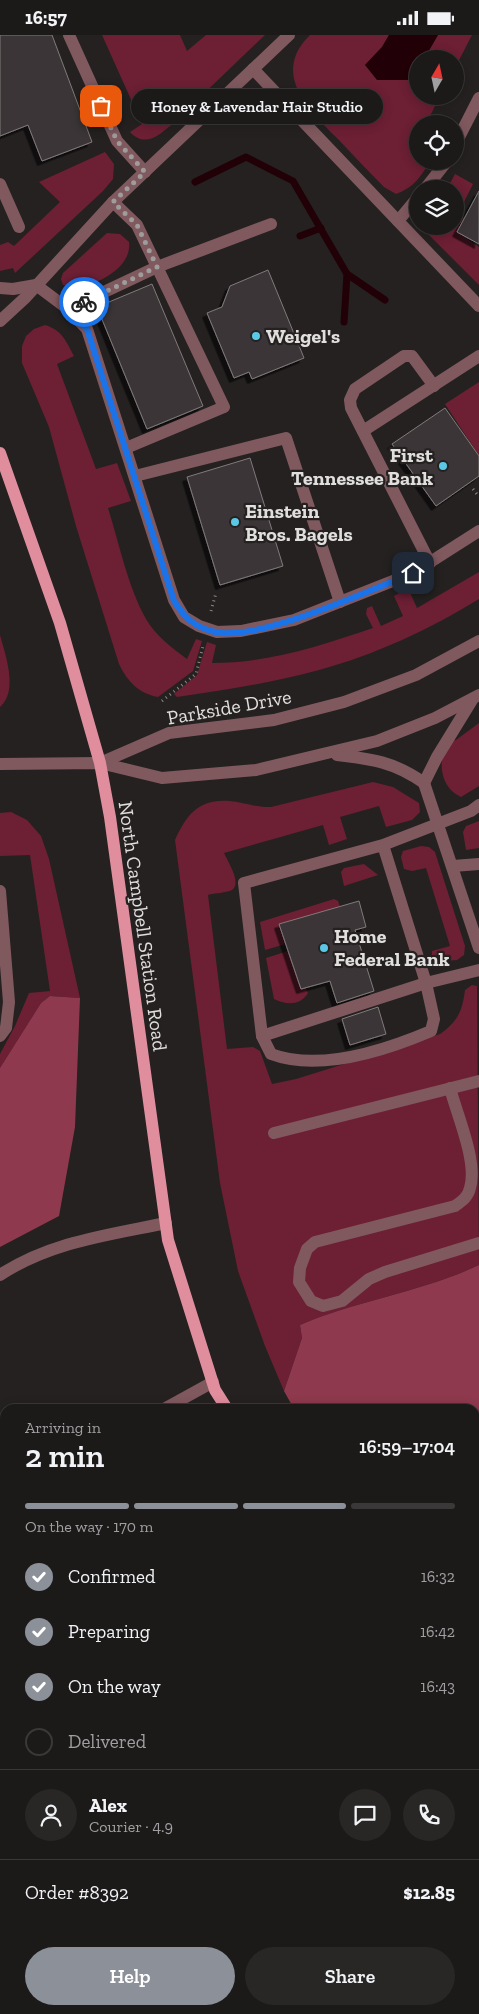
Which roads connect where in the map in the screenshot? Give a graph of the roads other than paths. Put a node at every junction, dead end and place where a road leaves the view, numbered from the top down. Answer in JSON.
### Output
{"nodes":[{"id":1,"x":69,"y":35,"type":"edge"},
{"id":2,"x":289,"y":35,"type":"edge"},
{"id":3,"x":253,"y":69,"type":"junction"},
{"id":4,"x":479,"y":98,"type":"edge"},
{"id":5,"x":464,"y":127,"type":"edge"},
{"id":6,"x":440,"y":170,"type":"edge"},
{"id":7,"x":145,"y":172,"type":"junction"},
{"id":8,"x":432,"y":180,"type":"edge"},
{"id":9,"x":0,"y":184,"type":"edge"},
{"id":10,"x":113,"y":202,"type":"junction"},
{"id":11,"x":409,"y":208,"type":"edge"},
{"id":12,"x":398,"y":221,"type":"junction"},
{"id":13,"x":271,"y":224,"type":"dead end"},
{"id":14,"x":19,"y":227,"type":"dead end"},
{"id":15,"x":157,"y":267,"type":"junction"},
{"id":16,"x":36,"y":285,"type":"junction"},
{"id":17,"x":0,"y":288,"type":"edge"},
{"id":18,"x":479,"y":306,"type":"edge"},
{"id":19,"x":68,"y":309,"type":"junction"},
{"id":20,"x":0,"y":321,"type":"edge"},
{"id":21,"x":479,"y":356,"type":"edge"},
{"id":22,"x":434,"y":386,"type":"junction"},
{"id":23,"x":363,"y":431,"type":"junction"},
{"id":24,"x":126,"y":448,"type":"junction"},
{"id":25,"x":0,"y":453,"type":"edge"},
{"id":26,"x":135,"y":476,"type":"junction"},
{"id":27,"x":479,"y":531,"type":"edge"},
{"id":28,"x":430,"y":563,"type":"junction"},
{"id":29,"x":340,"y":602,"type":"junction"},
{"id":30,"x":479,"y":641,"type":"edge"},
{"id":31,"x":476,"y":697,"type":"edge"},
{"id":32,"x":330,"y":754,"type":"junction"},
{"id":33,"x":100,"y":763,"type":"junction"},
{"id":34,"x":0,"y":764,"type":"edge"},
{"id":35,"x":424,"y":783,"type":"junction"},
{"id":36,"x":479,"y":805,"type":"edge"},
{"id":37,"x":439,"y":822,"type":"junction"},
{"id":38,"x":383,"y":845,"type":"junction"},
{"id":39,"x":479,"y":864,"type":"edge"},
{"id":40,"x":453,"y":866,"type":"junction"},
{"id":41,"x":0,"y":891,"type":"edge"},
{"id":42,"x":476,"y":932,"type":"edge"},
{"id":43,"x":479,"y":948,"type":"edge"},
{"id":44,"x":479,"y":970,"type":"edge"},
{"id":45,"x":426,"y":983,"type":"junction"},
{"id":46,"x":0,"y":1036,"type":"edge"},
{"id":47,"x":262,"y":1036,"type":"junction"},
{"id":48,"x":479,"y":1081,"type":"edge"},
{"id":49,"x":450,"y":1089,"type":"junction"},
{"id":50,"x":274,"y":1133,"type":"dead end"},
{"id":51,"x":166,"y":1223,"type":"junction"},
{"id":52,"x":479,"y":1243,"type":"edge"},
{"id":53,"x":0,"y":1275,"type":"edge"},
{"id":54,"x":212,"y":1382,"type":"junction"},
{"id":55,"x":173,"y":1404,"type":"edge"},
{"id":56,"x":224,"y":1404,"type":"edge"}],
"edges":[{"from":1,"to":7,"type":"street"},
{"from":2,"to":3,"type":"street"},
{"from":3,"to":7,"type":"street"},
{"from":3,"to":12,"type":"street"},
{"from":4,"to":5,"type":"street"},
{"from":6,"to":8,"type":"street"},
{"from":7,"to":10,"type":"street"},
{"from":9,"to":14,"type":"street"},
{"from":10,"to":15,"type":"street"},
{"from":10,"to":16,"type":"street"},
{"from":11,"to":12,"type":"street"},
{"from":12,"to":18,"type":"street"},
{"from":13,"to":15,"type":"street"},
{"from":15,"to":19,"type":"street"},
{"from":15,"to":24,"type":"street"},
{"from":16,"to":17,"type":"street"},
{"from":16,"to":19,"type":"street"},
{"from":16,"to":20,"type":"street"},
{"from":19,"to":24,"type":"street"},
{"from":21,"to":22,"type":"street"},
{"from":22,"to":23,"type":"street"},
{"from":22,"to":23,"type":"street"},
{"from":23,"to":28,"type":"street"},
{"from":24,"to":26,"type":"street"},
{"from":25,"to":33,"type":"main road","name":"North Campbell Station Road"},
{"from":26,"to":29,"type":"street"},
{"from":26,"to":29,"type":"street"},
{"from":27,"to":28,"type":"street"},
{"from":28,"to":29,"type":"street"},
{"from":30,"to":33,"type":"street","name":"Parkside Drive"},
{"from":31,"to":32,"type":"street"},
{"from":31,"to":35,"type":"street"},
{"from":32,"to":33,"type":"street"},
{"from":32,"to":35,"type":"street"},
{"from":33,"to":34,"type":"street"},
{"from":33,"to":51,"type":"main road","name":"North Campbell Station Road"},
{"from":35,"to":37,"type":"street"},
{"from":36,"to":37,"type":"street"},
{"from":37,"to":38,"type":"street"},
{"from":37,"to":40,"type":"street"},
{"from":38,"to":45,"type":"street"},
{"from":38,"to":47,"type":"street"},
{"from":39,"to":40,"type":"street"},
{"from":40,"to":42,"type":"street"},
{"from":41,"to":46,"type":"street"},
{"from":42,"to":43,"type":"street"},
{"from":44,"to":45,"type":"street"},
{"from":45,"to":47,"type":"street"},
{"from":45,"to":47,"type":"street"},
{"from":48,"to":49,"type":"street"},
{"from":49,"to":50,"type":"street"},
{"from":49,"to":52,"type":"street"},
{"from":51,"to":53,"type":"street"},
{"from":51,"to":54,"type":"main road","name":"North Campbell Station Road"},
{"from":54,"to":55,"type":"street"},
{"from":54,"to":56,"type":"main road","name":"North Campbell Station Road"}]}
